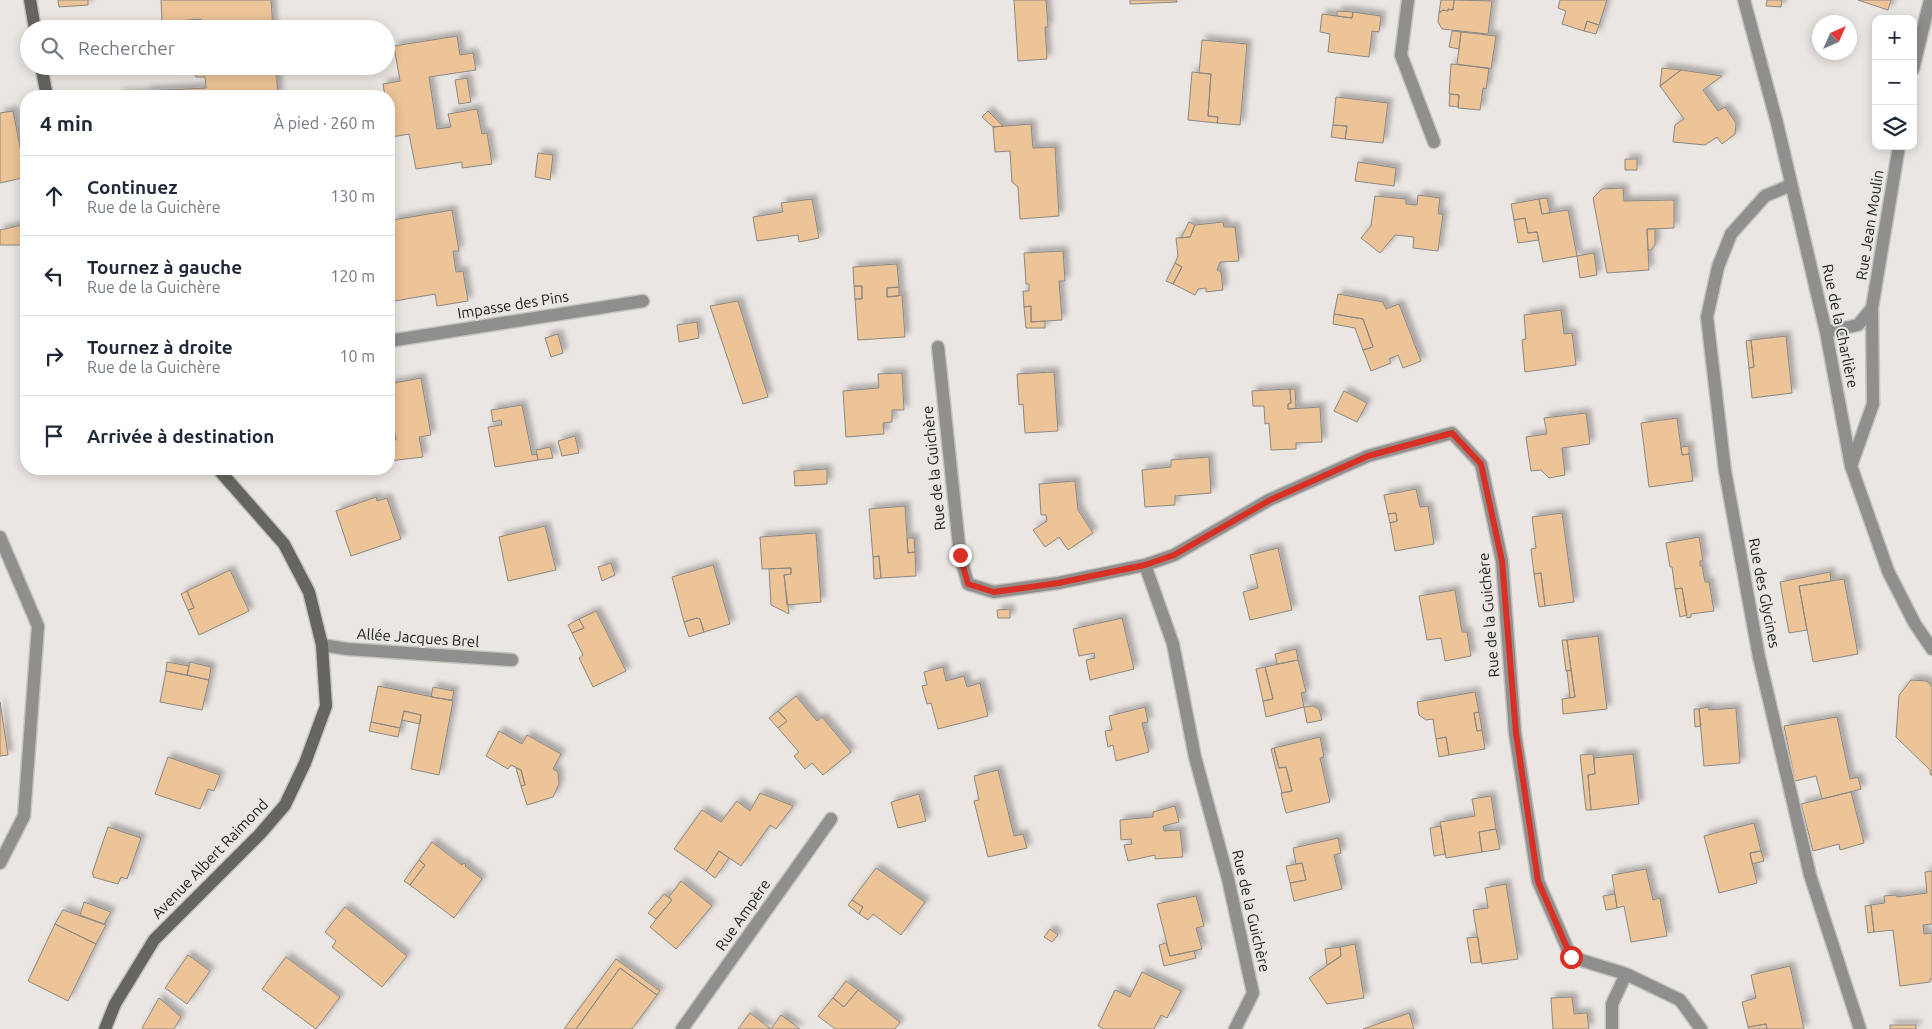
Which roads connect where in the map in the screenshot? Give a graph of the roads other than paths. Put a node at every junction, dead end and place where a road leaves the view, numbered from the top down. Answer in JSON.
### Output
{"nodes":[{"id":1,"x":30,"y":0,"type":"edge"},
{"id":2,"x":1408,"y":0,"type":"edge"},
{"id":3,"x":1744,"y":0,"type":"edge"},
{"id":4,"x":1930,"y":0,"type":"edge"},
{"id":5,"x":33,"y":20,"type":"edge"},
{"id":6,"x":1915,"y":60,"type":"edge"},
{"id":7,"x":43,"y":75,"type":"edge"},
{"id":8,"x":46,"y":90,"type":"edge"},
{"id":9,"x":1434,"y":142,"type":"dead end"},
{"id":10,"x":1898,"y":150,"type":"edge"},
{"id":11,"x":1791,"y":185,"type":"junction"},
{"id":12,"x":643,"y":301,"type":"dead end"},
{"id":13,"x":1872,"y":308,"type":"junction"},
{"id":14,"x":1826,"y":332,"type":"junction"},
{"id":15,"x":395,"y":340,"type":"edge"},
{"id":16,"x":938,"y":347,"type":"dead end"},
{"id":17,"x":1851,"y":466,"type":"junction"},
{"id":18,"x":223,"y":475,"type":"edge"},
{"id":19,"x":0,"y":537,"type":"edge"},
{"id":20,"x":1145,"y":565,"type":"junction"},
{"id":21,"x":322,"y":645,"type":"junction"},
{"id":22,"x":1932,"y":649,"type":"edge"},
{"id":23,"x":512,"y":660,"type":"dead end"},
{"id":24,"x":830,"y":819,"type":"dead end"},
{"id":25,"x":0,"y":863,"type":"edge"},
{"id":26,"x":1626,"y":974,"type":"junction"},
{"id":27,"x":105,"y":1029,"type":"edge"},
{"id":28,"x":682,"y":1029,"type":"edge"},
{"id":29,"x":1235,"y":1029,"type":"edge"},
{"id":30,"x":1612,"y":1029,"type":"edge"},
{"id":31,"x":1701,"y":1029,"type":"edge"},
{"id":32,"x":1860,"y":1029,"type":"edge"}],
"edges":[{"from":1,"to":5,"type":"street"},
{"from":2,"to":9,"type":"street"},
{"from":3,"to":11,"type":"street","name":"Rue de la Charlière"},
{"from":4,"to":6,"type":"street"},
{"from":7,"to":8,"type":"street"},
{"from":10,"to":13,"type":"street","name":"Rue Jean Moulin"},
{"from":11,"to":14,"type":"street","name":"Rue de la Charlière"},
{"from":11,"to":32,"type":"street","name":"Rue des Glycines"},
{"from":12,"to":15,"type":"street","name":"Impasse des Pins"},
{"from":13,"to":14,"type":"street"},
{"from":13,"to":17,"type":"street","name":"Rue Jean Moulin"},
{"from":14,"to":17,"type":"street","name":"Rue de la Charlière"},
{"from":16,"to":20,"type":"street","name":"Rue de la Guichère"},
{"from":17,"to":22,"type":"street","name":"Rue de la Charlière"},
{"from":18,"to":21,"type":"street","name":"Avenue Albert Raimond"},
{"from":19,"to":25,"type":"street"},
{"from":20,"to":26,"type":"street","name":"Rue de la Guichère"},
{"from":20,"to":29,"type":"street","name":"Rue de la Guichère"},
{"from":21,"to":23,"type":"street","name":"Allée Jacques Brel"},
{"from":21,"to":27,"type":"street","name":"Avenue Albert Raimond"},
{"from":24,"to":28,"type":"street","name":"Rue Ampère"},
{"from":26,"to":30,"type":"street"},
{"from":26,"to":31,"type":"street"}]}
